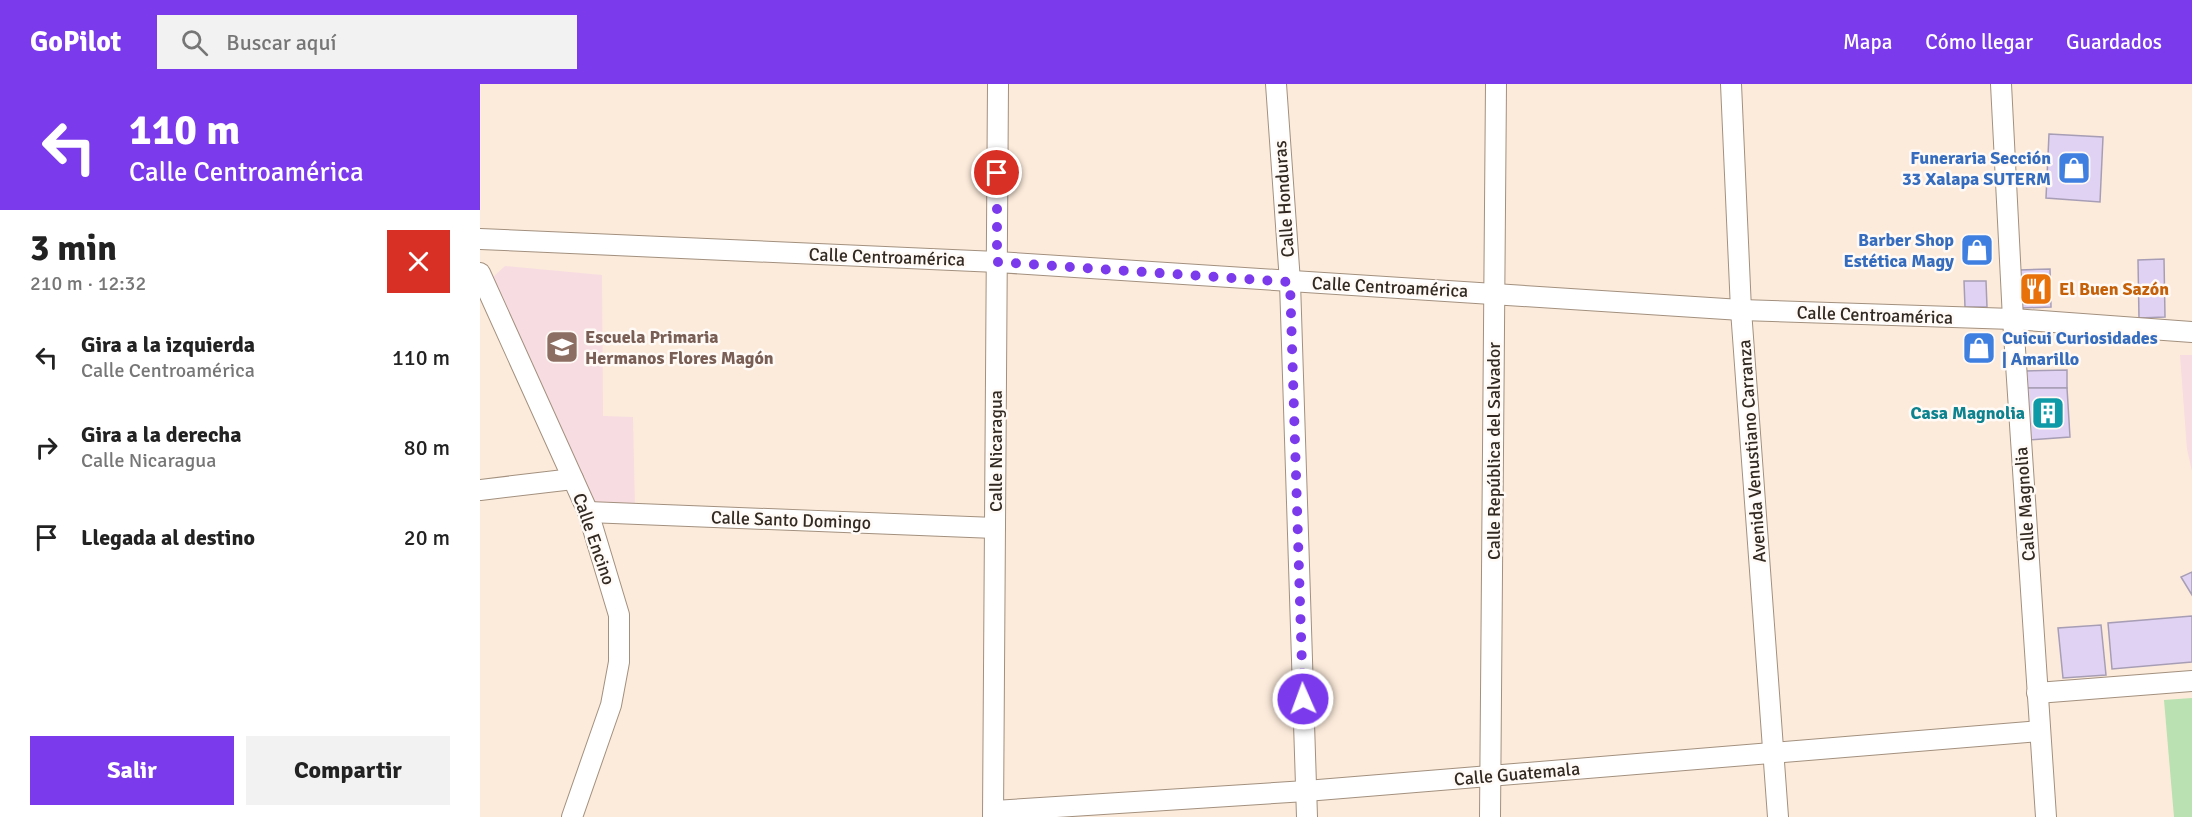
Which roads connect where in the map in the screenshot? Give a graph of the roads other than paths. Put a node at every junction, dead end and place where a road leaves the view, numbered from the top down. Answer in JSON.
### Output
{"nodes":[{"id":1,"x":998,"y":84,"type":"edge"},
{"id":2,"x":1276,"y":84,"type":"edge"},
{"id":3,"x":1496,"y":84,"type":"edge"},
{"id":4,"x":1731,"y":84,"type":"edge"},
{"id":5,"x":2001,"y":84,"type":"edge"},
{"id":6,"x":480,"y":239,"type":"edge"},
{"id":7,"x":997,"y":262,"type":"junction"},
{"id":8,"x":480,"y":273,"type":"edge"},
{"id":9,"x":1290,"y":282,"type":"junction"},
{"id":10,"x":1496,"y":293,"type":"junction"},
{"id":11,"x":1741,"y":310,"type":"junction"},
{"id":12,"x":2013,"y":319,"type":"junction"},
{"id":13,"x":2192,"y":332,"type":"edge"},
{"id":14,"x":573,"y":479,"type":"junction"},
{"id":15,"x":480,"y":490,"type":"edge"},
{"id":16,"x":588,"y":512,"type":"junction"},
{"id":17,"x":995,"y":528,"type":"junction"},
{"id":18,"x":2192,"y":681,"type":"edge"},
{"id":19,"x":2037,"y":693,"type":"junction"},
{"id":20,"x":2040,"y":731,"type":"junction"},
{"id":21,"x":1774,"y":753,"type":"junction"},
{"id":22,"x":1491,"y":776,"type":"junction"},
{"id":23,"x":1306,"y":791,"type":"junction"},
{"id":24,"x":994,"y":814,"type":"edge"},
{"id":25,"x":572,"y":817,"type":"edge"},
{"id":26,"x":1307,"y":817,"type":"edge"},
{"id":27,"x":1490,"y":817,"type":"edge"},
{"id":28,"x":1778,"y":817,"type":"edge"},
{"id":29,"x":2046,"y":817,"type":"edge"}],
"edges":[{"from":1,"to":7,"type":"street","name":"Calle Nicaragua"},
{"from":2,"to":9,"type":"street","name":"Calle Honduras"},
{"from":3,"to":10,"type":"street","name":"Calle República del Salvador"},
{"from":4,"to":11,"type":"street","name":"Avenida Venustiano Carranza"},
{"from":5,"to":12,"type":"street","name":"Calle Magnolia"},
{"from":6,"to":7,"type":"street","name":"Calle Centroamérica"},
{"from":7,"to":9,"type":"street","name":"Calle Centroamérica"},
{"from":7,"to":17,"type":"street","name":"Calle Nicaragua"},
{"from":8,"to":14,"type":"street","name":"Calle Encino"},
{"from":9,"to":10,"type":"street","name":"Calle Centroamérica"},
{"from":9,"to":23,"type":"street","name":"Calle Honduras"},
{"from":10,"to":11,"type":"street","name":"Calle Centroamérica"},
{"from":10,"to":22,"type":"street","name":"Calle República del Salvador"},
{"from":11,"to":12,"type":"street","name":"Calle Centroamérica"},
{"from":11,"to":21,"type":"street","name":"Avenida Venustiano Carranza"},
{"from":12,"to":13,"type":"street","name":"Calle Centroamérica"},
{"from":12,"to":19,"type":"street","name":"Calle Magnolia"},
{"from":14,"to":15,"type":"street"},
{"from":14,"to":16,"type":"street","name":"Calle Encino"},
{"from":16,"to":17,"type":"street","name":"Calle Santo Domingo"},
{"from":16,"to":25,"type":"street","name":"Calle Encino"},
{"from":17,"to":24,"type":"street","name":"Calle Nicaragua"},
{"from":18,"to":19,"type":"street"},
{"from":19,"to":20,"type":"street","name":"Calle Magnolia"},
{"from":20,"to":21,"type":"street","name":"Calle Guatemala"},
{"from":20,"to":29,"type":"street","name":"Calle Magnolia"},
{"from":21,"to":22,"type":"street","name":"Calle Guatemala"},
{"from":21,"to":28,"type":"street","name":"Avenida Venustiano Carranza"},
{"from":22,"to":23,"type":"street","name":"Calle Guatemala"},
{"from":22,"to":27,"type":"street","name":"Calle República del Salvador"},
{"from":23,"to":24,"type":"street","name":"Calle Guatemala"},
{"from":23,"to":26,"type":"street","name":"Calle Honduras"}]}
